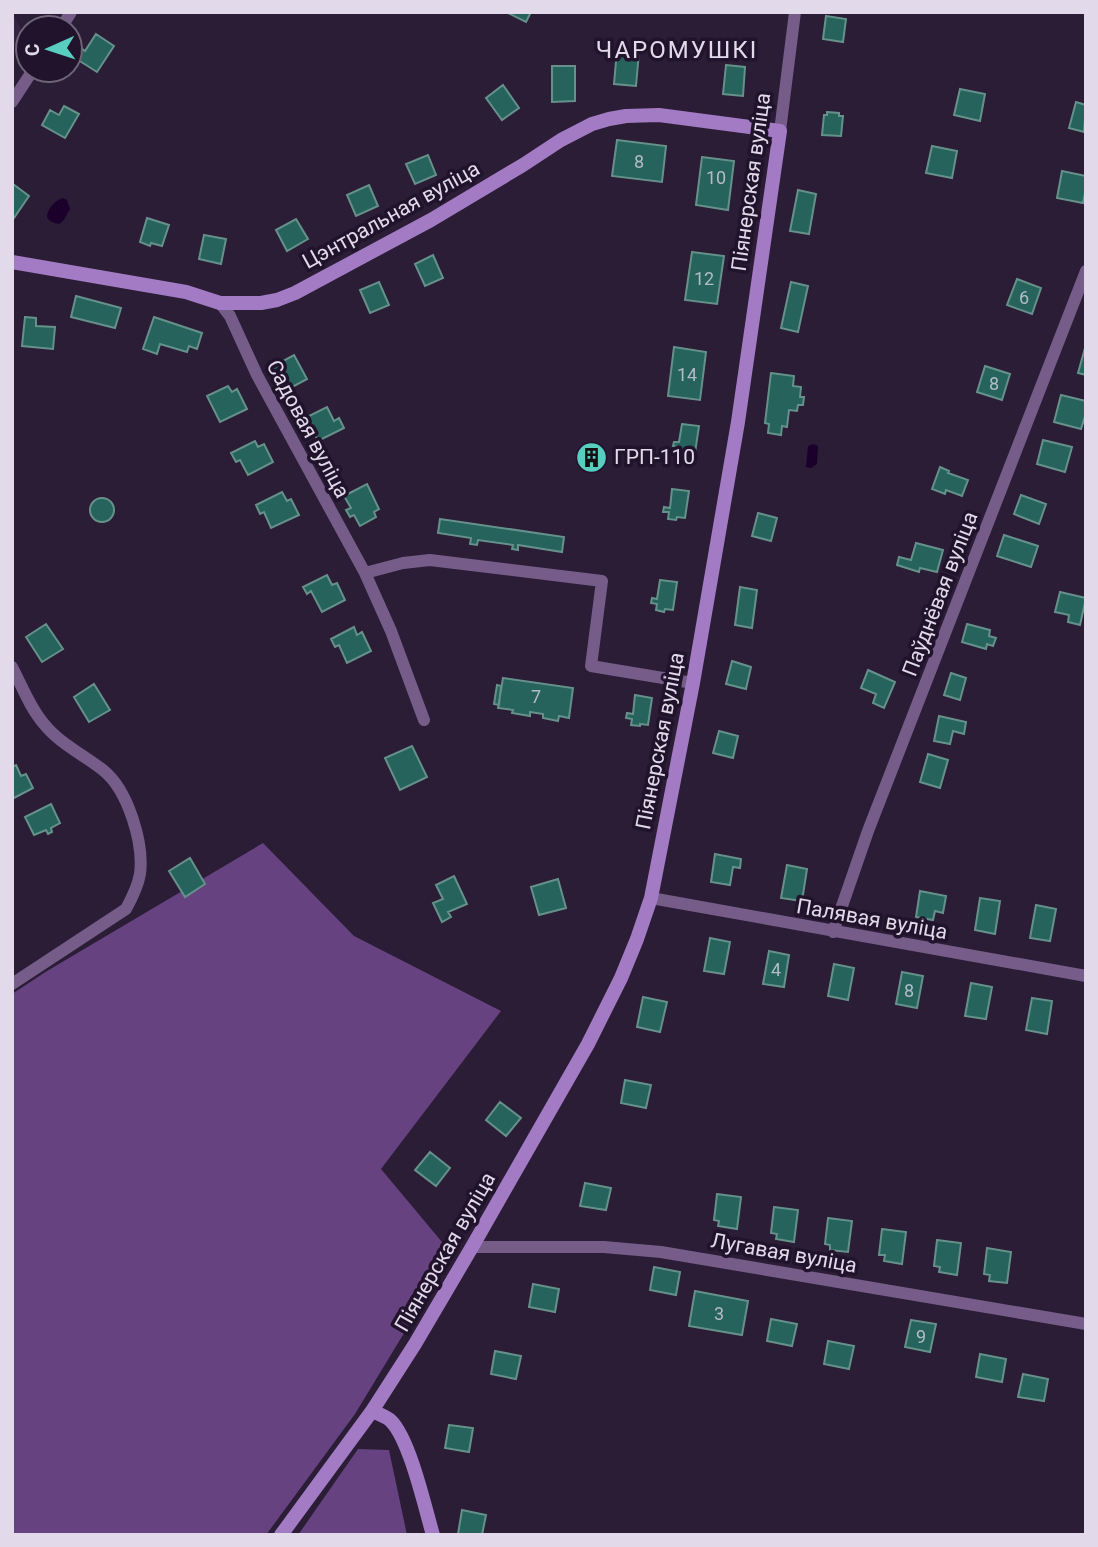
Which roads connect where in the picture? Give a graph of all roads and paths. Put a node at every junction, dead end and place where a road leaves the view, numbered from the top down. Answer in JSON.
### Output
{"nodes":[{"id":1,"x":795,"y":12,"type":"edge"},
{"id":2,"x":24,"y":84,"type":"edge"},
{"id":3,"x":12,"y":102,"type":"edge"},
{"id":4,"x":780,"y":131,"type":"junction"},
{"id":5,"x":12,"y":262,"type":"edge"},
{"id":6,"x":1086,"y":271,"type":"edge"},
{"id":7,"x":220,"y":303,"type":"junction"},
{"id":8,"x":365,"y":573,"type":"junction"},
{"id":9,"x":12,"y":667,"type":"edge"},
{"id":10,"x":693,"y":683,"type":"junction"},
{"id":11,"x":424,"y":720,"type":"dead end"},
{"id":12,"x":651,"y":898,"type":"junction"},
{"id":13,"x":833,"y":932,"type":"junction"},
{"id":14,"x":1086,"y":976,"type":"edge"},
{"id":15,"x":12,"y":984,"type":"edge"},
{"id":16,"x":472,"y":1247,"type":"junction"},
{"id":17,"x":1086,"y":1324,"type":"edge"},
{"id":18,"x":372,"y":1411,"type":"junction"},
{"id":19,"x":281,"y":1535,"type":"edge"},
{"id":20,"x":433,"y":1535,"type":"edge"}],
"edges":[{"from":1,"to":4,"type":"street","name":"Піянерская вуліца"},
{"from":2,"to":3,"type":"street"},
{"from":4,"to":7,"type":"street","name":"Цэнтральная вуліца"},
{"from":4,"to":10,"type":"street","name":"Піянерская вуліца"},
{"from":5,"to":7,"type":"street","name":"Цэнтральная вуліца"},
{"from":6,"to":13,"type":"street","name":"Паўднёвая вуліца"},
{"from":7,"to":8,"type":"street","name":"Садовая вуліца"},
{"from":8,"to":10,"type":"street"},
{"from":8,"to":11,"type":"street","name":"Садовая вуліца"},
{"from":9,"to":15,"type":"street"},
{"from":10,"to":12,"type":"street","name":"Піянерская вуліца"},
{"from":12,"to":13,"type":"street","name":"Палявая вуліца"},
{"from":12,"to":16,"type":"street","name":"Піянерская вуліца"},
{"from":13,"to":14,"type":"street","name":"Палявая вуліца"},
{"from":16,"to":17,"type":"street","name":"Лугавая вуліца"},
{"from":16,"to":18,"type":"street","name":"Піянерская вуліца"},
{"from":18,"to":19,"type":"street","name":"Піянерская вуліца"},
{"from":18,"to":20,"type":"street"}]}
